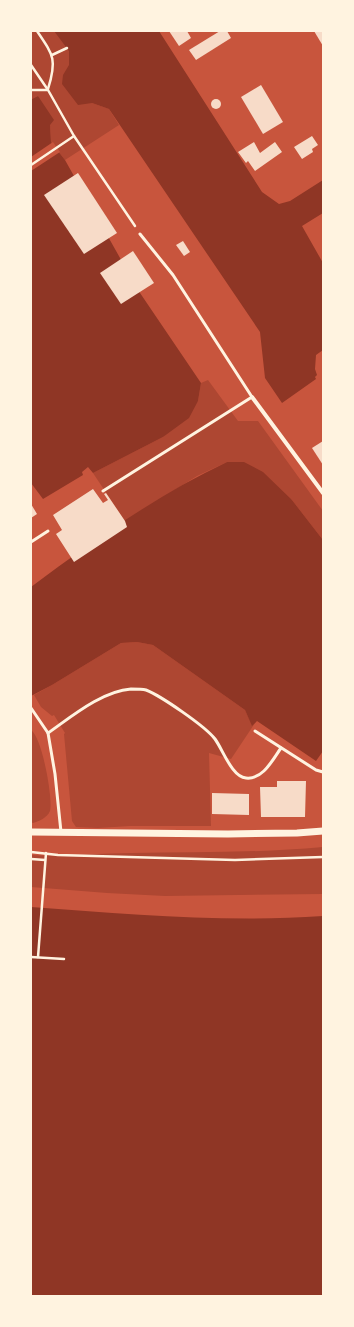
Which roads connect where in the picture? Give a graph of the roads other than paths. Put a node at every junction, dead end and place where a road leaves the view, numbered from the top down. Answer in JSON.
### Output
{"nodes":[{"id":1,"x":140,"y":234,"type":"road end"},
{"id":2,"x":252,"y":397,"type":"junction"},
{"id":3,"x":103,"y":491,"type":"dead end"},
{"id":4,"x":323,"y":494,"type":"edge"},
{"id":5,"x":48,"y":531,"type":"dead end"},
{"id":6,"x":31,"y":542,"type":"edge"},
{"id":7,"x":31,"y":708,"type":"edge"},
{"id":8,"x":255,"y":731,"type":"dead end"},
{"id":9,"x":48,"y":733,"type":"junction"},
{"id":10,"x":281,"y":748,"type":"junction"},
{"id":11,"x":323,"y":772,"type":"edge"},
{"id":12,"x":323,"y":831,"type":"edge"},
{"id":13,"x":31,"y":832,"type":"edge"},
{"id":14,"x":61,"y":833,"type":"junction"}],
"edges":[{"from":1,"to":2,"type":"lane"},
{"from":2,"to":3,"type":"lane"},
{"from":2,"to":4,"type":"street"},
{"from":5,"to":6,"type":"lane"},
{"from":7,"to":9,"type":"lane"},
{"from":8,"to":10,"type":"lane"},
{"from":9,"to":10,"type":"lane"},
{"from":9,"to":14,"type":"lane"},
{"from":10,"to":11,"type":"lane"},
{"from":12,"to":14,"type":"street"},
{"from":13,"to":14,"type":"street"}]}
